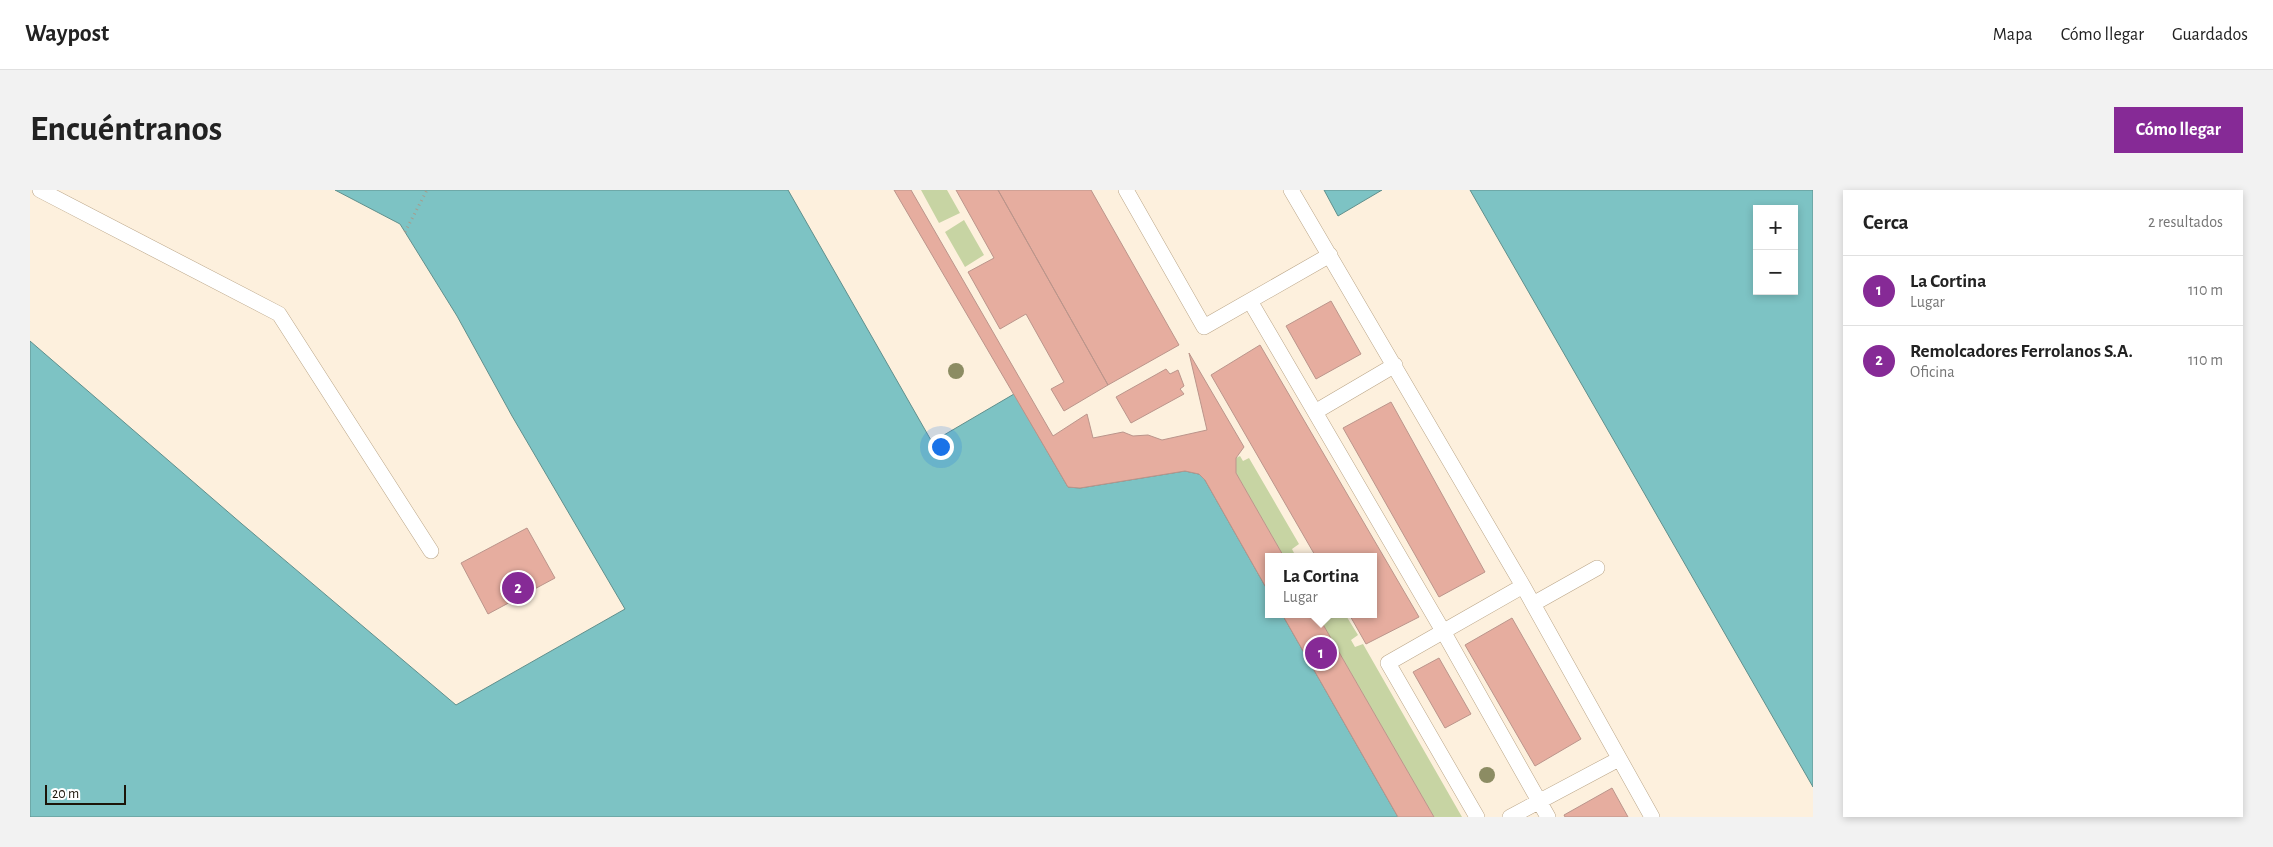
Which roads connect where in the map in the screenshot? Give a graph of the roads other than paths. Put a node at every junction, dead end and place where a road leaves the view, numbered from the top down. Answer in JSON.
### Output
{"nodes":[{"id":1,"x":40,"y":190,"type":"edge"},
{"id":2,"x":1126,"y":190,"type":"edge"},
{"id":3,"x":1291,"y":190,"type":"edge"},
{"id":4,"x":1330,"y":255,"type":"junction"},
{"id":5,"x":1250,"y":301,"type":"junction"},
{"id":6,"x":1395,"y":366,"type":"junction"},
{"id":7,"x":1315,"y":412,"type":"junction"},
{"id":8,"x":431,"y":551,"type":"dead end"},
{"id":9,"x":1596,"y":568,"type":"dead end"},
{"id":10,"x":1523,"y":586,"type":"junction"},
{"id":11,"x":1533,"y":604,"type":"junction"},
{"id":12,"x":1443,"y":631,"type":"junction"},
{"id":13,"x":1619,"y":759,"type":"junction"},
{"id":14,"x":1539,"y":802,"type":"junction"},
{"id":15,"x":1477,"y":817,"type":"edge"},
{"id":16,"x":1510,"y":817,"type":"edge"},
{"id":17,"x":1548,"y":817,"type":"edge"},
{"id":18,"x":1652,"y":817,"type":"edge"}],
"edges":[{"from":1,"to":8,"type":"lane"},
{"from":2,"to":5,"type":"lane"},
{"from":3,"to":4,"type":"lane"},
{"from":4,"to":5,"type":"lane"},
{"from":4,"to":6,"type":"lane"},
{"from":5,"to":7,"type":"lane"},
{"from":6,"to":7,"type":"lane"},
{"from":6,"to":10,"type":"lane"},
{"from":7,"to":12,"type":"lane"},
{"from":9,"to":11,"type":"lane"},
{"from":10,"to":11,"type":"lane"},
{"from":10,"to":12,"type":"lane"},
{"from":11,"to":13,"type":"lane"},
{"from":12,"to":14,"type":"lane"},
{"from":12,"to":15,"type":"lane"},
{"from":13,"to":14,"type":"lane"},
{"from":13,"to":18,"type":"lane"},
{"from":14,"to":16,"type":"lane"},
{"from":14,"to":17,"type":"lane"}]}
